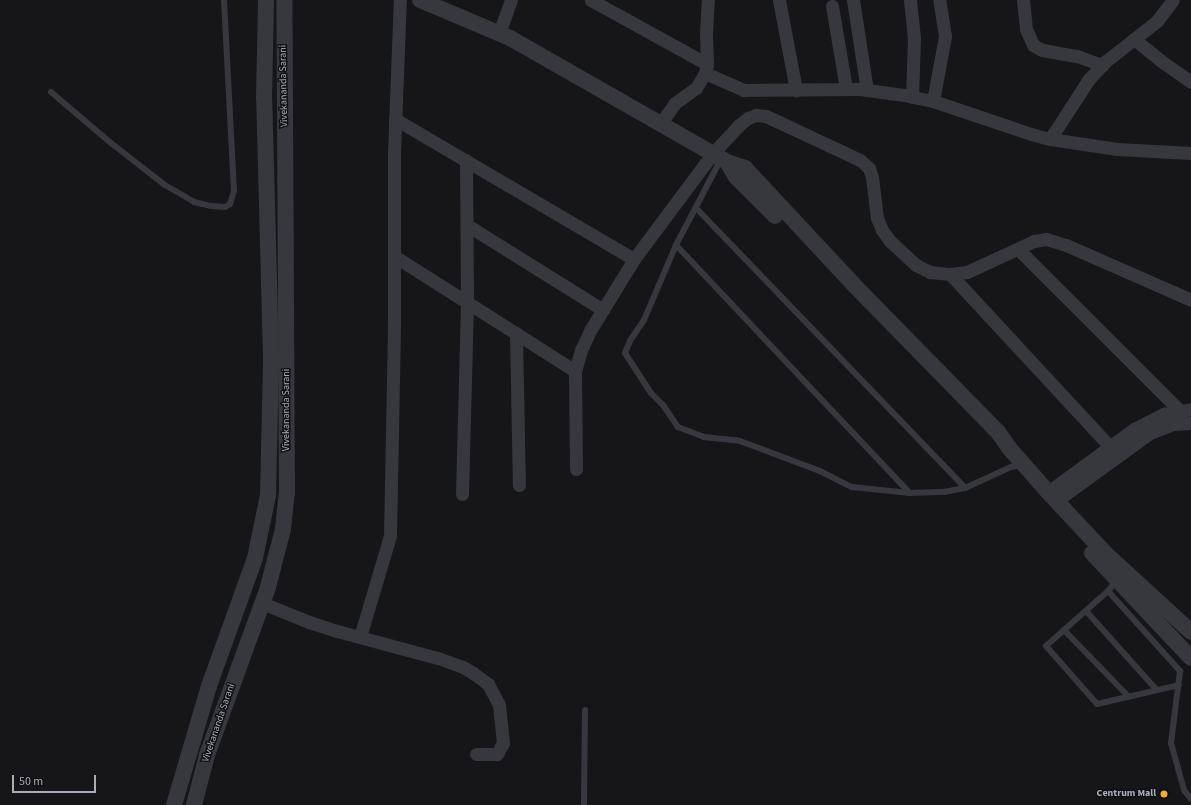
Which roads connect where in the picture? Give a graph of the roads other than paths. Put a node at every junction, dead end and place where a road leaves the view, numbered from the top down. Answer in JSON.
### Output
{"nodes":[{"id":1,"x":224,"y":0,"type":"edge"},
{"id":2,"x":266,"y":0,"type":"edge"},
{"id":3,"x":284,"y":0,"type":"edge"},
{"id":4,"x":400,"y":0,"type":"edge"},
{"id":5,"x":420,"y":0,"type":"edge"},
{"id":6,"x":511,"y":0,"type":"edge"},
{"id":7,"x":591,"y":0,"type":"edge"},
{"id":8,"x":708,"y":0,"type":"edge"},
{"id":9,"x":779,"y":0,"type":"edge"},
{"id":10,"x":853,"y":0,"type":"edge"},
{"id":11,"x":910,"y":0,"type":"edge"},
{"id":12,"x":939,"y":0,"type":"edge"},
{"id":13,"x":1023,"y":0,"type":"edge"},
{"id":14,"x":1173,"y":0,"type":"edge"},
{"id":15,"x":832,"y":6,"type":"dead end"},
{"id":16,"x":499,"y":33,"type":"junction"},
{"id":17,"x":1134,"y":39,"type":"junction"},
{"id":18,"x":1102,"y":65,"type":"junction"},
{"id":19,"x":706,"y":69,"type":"junction"},
{"id":20,"x":1191,"y":82,"type":"edge"},
{"id":21,"x":846,"y":89,"type":"junction"},
{"id":22,"x":796,"y":90,"type":"junction"},
{"id":23,"x":866,"y":90,"type":"junction"},
{"id":24,"x":51,"y":92,"type":"dead end"},
{"id":25,"x":912,"y":97,"type":"junction"},
{"id":26,"x":933,"y":101,"type":"junction"},
{"id":27,"x":395,"y":119,"type":"junction"},
{"id":28,"x":661,"y":123,"type":"junction"},
{"id":29,"x":1050,"y":139,"type":"junction"},
{"id":30,"x":1191,"y":153,"type":"edge"},
{"id":31,"x":721,"y":158,"type":"junction"},
{"id":32,"x":466,"y":160,"type":"junction"},
{"id":33,"x":696,"y":208,"type":"junction"},
{"id":34,"x":467,"y":225,"type":"junction"},
{"id":35,"x":676,"y":245,"type":"junction"},
{"id":36,"x":1018,"y":249,"type":"junction"},
{"id":37,"x":269,"y":254,"type":"junction"},
{"id":38,"x":286,"y":254,"type":"junction"},
{"id":39,"x":394,"y":256,"type":"junction"},
{"id":40,"x":634,"y":258,"type":"junction"},
{"id":41,"x":950,"y":274,"type":"junction"},
{"id":42,"x":1191,"y":300,"type":"edge"},
{"id":43,"x":467,"y":303,"type":"junction"},
{"id":44,"x":603,"y":310,"type":"junction"},
{"id":45,"x":516,"y":333,"type":"junction"},
{"id":46,"x":575,"y":371,"type":"junction"},
{"id":47,"x":1185,"y":409,"type":"edge"},
{"id":48,"x":1191,"y":422,"type":"edge"},
{"id":49,"x":1109,"y":446,"type":"junction"},
{"id":50,"x":1017,"y":466,"type":"junction"},
{"id":51,"x":576,"y":469,"type":"dead end"},
{"id":52,"x":519,"y":485,"type":"dead end"},
{"id":53,"x":965,"y":488,"type":"junction"},
{"id":54,"x":910,"y":493,"type":"junction"},
{"id":55,"x":462,"y":494,"type":"dead end"},
{"id":56,"x":1057,"y":502,"type":"junction"},
{"id":57,"x":1114,"y":571,"type":"junction"},
{"id":58,"x":259,"y":610,"type":"junction"},
{"id":59,"x":1086,"y":611,"type":"junction"},
{"id":60,"x":1064,"y":630,"type":"junction"},
{"id":61,"x":1191,"y":632,"type":"edge"},
{"id":62,"x":360,"y":637,"type":"junction"},
{"id":63,"x":1191,"y":660,"type":"edge"},
{"id":64,"x":1180,"y":671,"type":"junction"},
{"id":65,"x":1179,"y":685,"type":"junction"},
{"id":66,"x":1157,"y":690,"type":"junction"},
{"id":67,"x":1129,"y":697,"type":"junction"},
{"id":68,"x":585,"y":710,"type":"dead end"},
{"id":69,"x":476,"y":754,"type":"dead end"},
{"id":70,"x":1191,"y":799,"type":"edge"},
{"id":71,"x":174,"y":805,"type":"edge"},
{"id":72,"x":194,"y":805,"type":"edge"},
{"id":73,"x":584,"y":805,"type":"edge"}],
"edges":[{"from":1,"to":24,"type":"lane"},
{"from":2,"to":37,"type":"street","name":"Vivekananda Sarani"},
{"from":3,"to":38,"type":"street","name":"Vivekananda Sarani"},
{"from":4,"to":27,"type":"street"},
{"from":5,"to":16,"type":"street"},
{"from":6,"to":16,"type":"street"},
{"from":7,"to":19,"type":"street"},
{"from":8,"to":19,"type":"street"},
{"from":9,"to":22,"type":"street"},
{"from":10,"to":23,"type":"street"},
{"from":11,"to":25,"type":"street"},
{"from":12,"to":26,"type":"street"},
{"from":13,"to":18,"type":"street"},
{"from":14,"to":17,"type":"street"},
{"from":15,"to":21,"type":"street"},
{"from":16,"to":28,"type":"street"},
{"from":17,"to":18,"type":"street"},
{"from":17,"to":20,"type":"street"},
{"from":18,"to":29,"type":"street"},
{"from":19,"to":22,"type":"street"},
{"from":19,"to":28,"type":"street"},
{"from":21,"to":22,"type":"street"},
{"from":21,"to":23,"type":"street"},
{"from":23,"to":25,"type":"street"},
{"from":25,"to":26,"type":"street"},
{"from":26,"to":29,"type":"street"},
{"from":27,"to":32,"type":"street"},
{"from":27,"to":39,"type":"street"},
{"from":28,"to":31,"type":"street"},
{"from":29,"to":30,"type":"street"},
{"from":31,"to":33,"type":"lane"},
{"from":31,"to":40,"type":"street"},
{"from":31,"to":41,"type":"street"},
{"from":31,"to":50,"type":"street"},
{"from":32,"to":34,"type":"street"},
{"from":32,"to":40,"type":"street"},
{"from":33,"to":35,"type":"lane"},
{"from":33,"to":53,"type":"lane"},
{"from":34,"to":43,"type":"street"},
{"from":34,"to":44,"type":"street"},
{"from":35,"to":54,"type":"lane"},
{"from":35,"to":54,"type":"lane"},
{"from":36,"to":41,"type":"street"},
{"from":36,"to":42,"type":"street"},
{"from":36,"to":47,"type":"street"},
{"from":37,"to":38,"type":"street"},
{"from":37,"to":71,"type":"street","name":"Vivekananda Sarani"},
{"from":38,"to":58,"type":"street","name":"Vivekananda Sarani"},
{"from":39,"to":43,"type":"street"},
{"from":39,"to":62,"type":"street"},
{"from":40,"to":44,"type":"street"},
{"from":41,"to":49,"type":"street"},
{"from":43,"to":45,"type":"street"},
{"from":43,"to":55,"type":"street"},
{"from":44,"to":46,"type":"street"},
{"from":45,"to":46,"type":"street"},
{"from":45,"to":52,"type":"street"},
{"from":46,"to":51,"type":"street"},
{"from":47,"to":49,"type":"street"},
{"from":48,"to":56,"type":"street"},
{"from":49,"to":56,"type":"street"},
{"from":50,"to":53,"type":"lane"},
{"from":50,"to":56,"type":"street"},
{"from":50,"to":57,"type":"street"},
{"from":53,"to":54,"type":"lane"},
{"from":56,"to":57,"type":"street"},
{"from":57,"to":59,"type":"lane"},
{"from":57,"to":61,"type":"street"},
{"from":57,"to":63,"type":"street"},
{"from":57,"to":64,"type":"lane"},
{"from":58,"to":62,"type":"street"},
{"from":58,"to":72,"type":"street","name":"Vivekananda Sarani"},
{"from":59,"to":60,"type":"lane"},
{"from":59,"to":66,"type":"lane"},
{"from":60,"to":67,"type":"lane"},
{"from":60,"to":67,"type":"lane"},
{"from":62,"to":69,"type":"street"},
{"from":63,"to":64,"type":"lane"},
{"from":64,"to":65,"type":"lane"},
{"from":65,"to":66,"type":"lane"},
{"from":65,"to":70,"type":"lane"},
{"from":66,"to":67,"type":"lane"},
{"from":68,"to":73,"type":"lane"}]}
